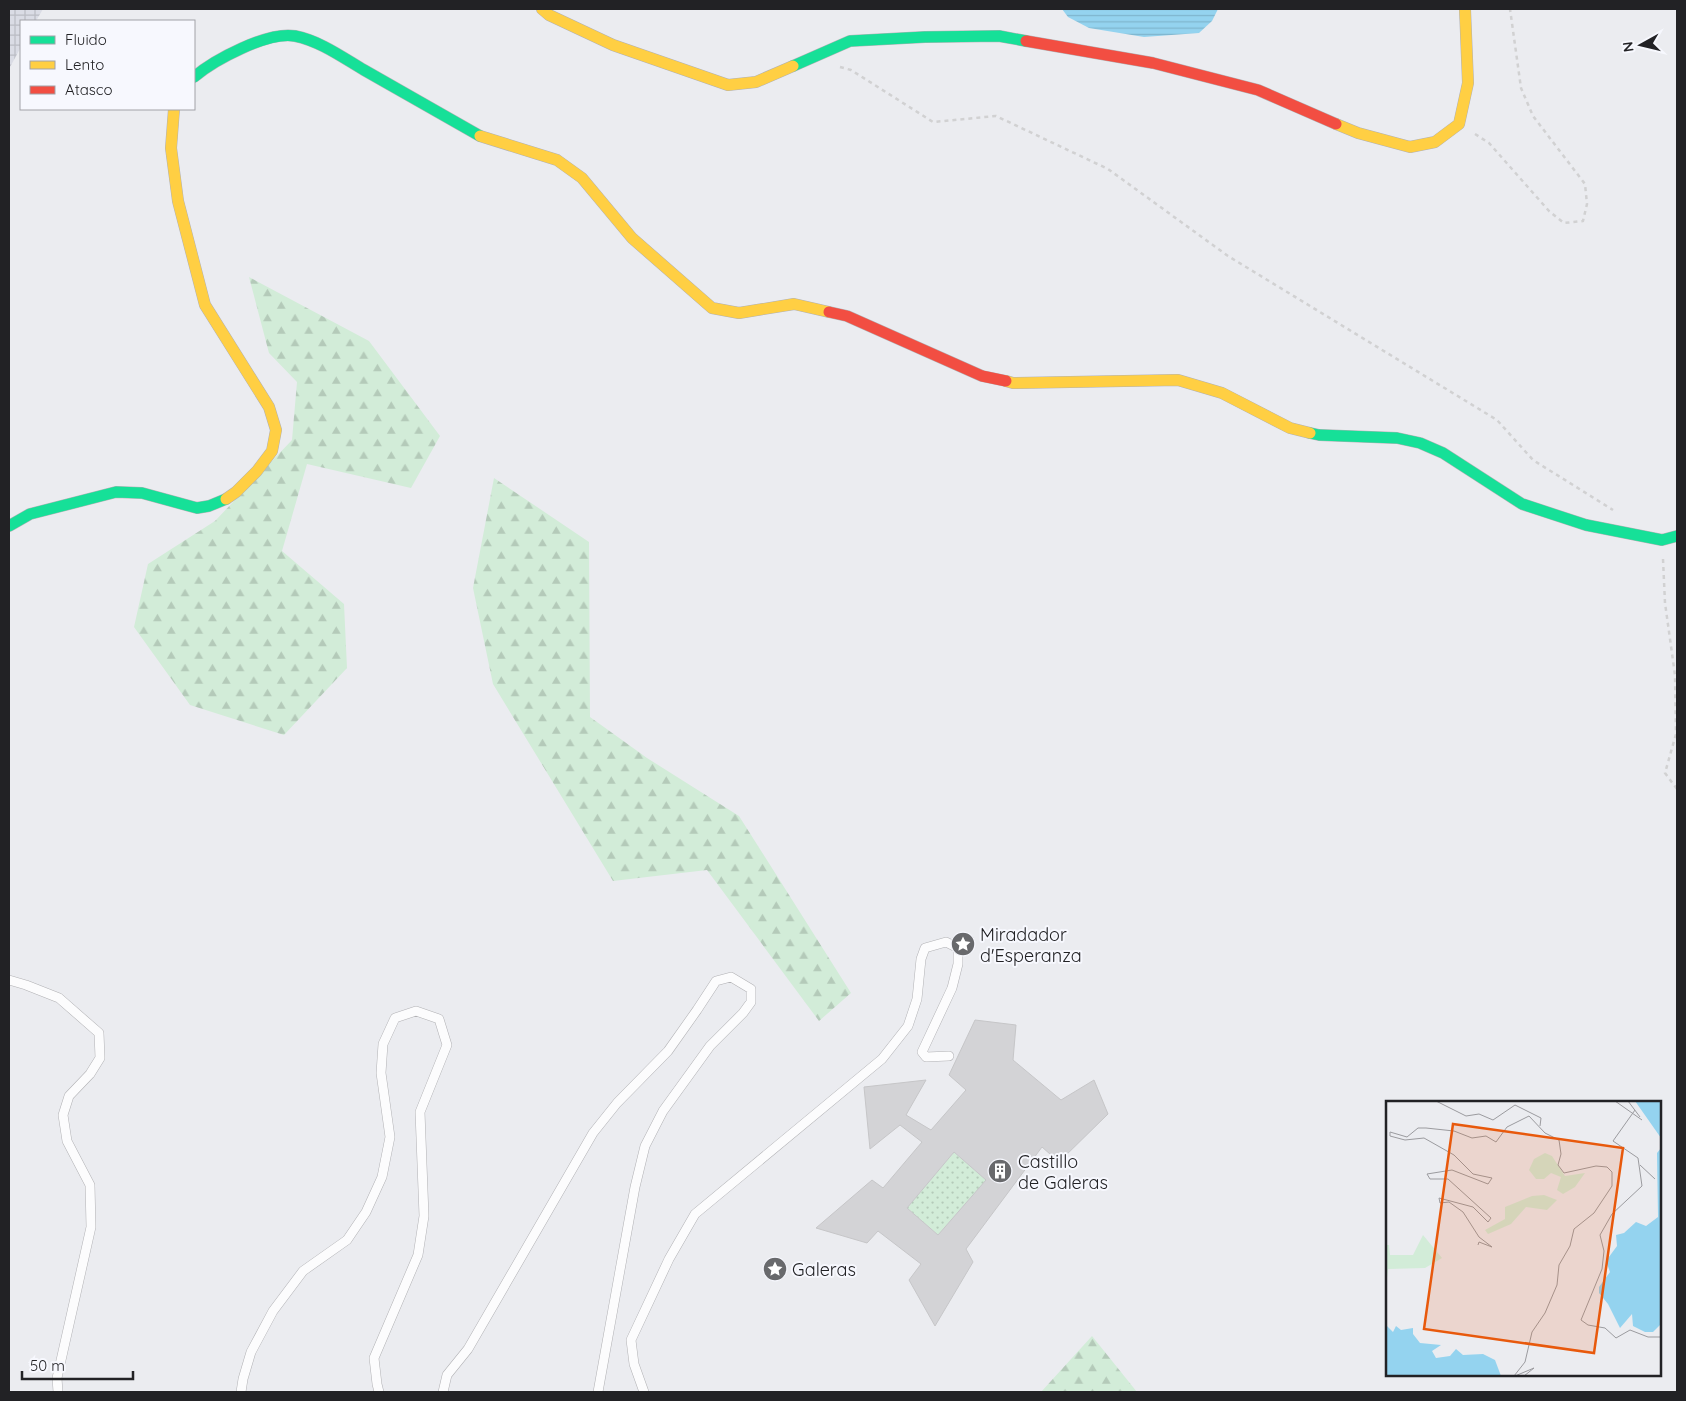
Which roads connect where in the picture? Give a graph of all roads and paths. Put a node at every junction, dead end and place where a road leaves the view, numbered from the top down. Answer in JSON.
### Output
{"nodes":[{"id":1,"x":542,"y":9,"type":"edge"},
{"id":2,"x":1464,"y":9,"type":"edge"},
{"id":3,"x":1510,"y":9,"type":"edge"},
{"id":4,"x":834,"y":66,"type":"dead end"},
{"id":5,"x":195,"y":76,"type":"edge"},
{"id":6,"x":174,"y":110,"type":"edge"},
{"id":7,"x":1459,"y":124,"type":"junction"},
{"id":8,"x":1613,"y":510,"type":"dead end"},
{"id":9,"x":9,"y":526,"type":"edge"},
{"id":10,"x":1677,"y":536,"type":"edge"},
{"id":11,"x":1662,"y":540,"type":"junction"},
{"id":12,"x":1677,"y":789,"type":"edge"},
{"id":13,"x":9,"y":980,"type":"edge"},
{"id":14,"x":949,"y":1056,"type":"dead end"},
{"id":15,"x":58,"y":1392,"type":"edge"},
{"id":16,"x":241,"y":1392,"type":"edge"},
{"id":17,"x":379,"y":1392,"type":"edge"},
{"id":18,"x":443,"y":1392,"type":"edge"},
{"id":19,"x":598,"y":1392,"type":"edge"},
{"id":20,"x":644,"y":1392,"type":"edge"}],
"edges":[{"from":1,"to":7,"type":"street"},
{"from":2,"to":7,"type":"street"},
{"from":3,"to":7,"type":"path"},
{"from":4,"to":8,"type":"path"},
{"from":5,"to":11,"type":"street"},
{"from":6,"to":9,"type":"street"},
{"from":10,"to":11,"type":"street"},
{"from":11,"to":12,"type":"path"},
{"from":13,"to":15,"type":"lane"},
{"from":14,"to":20,"type":"lane"},
{"from":16,"to":17,"type":"lane"},
{"from":18,"to":19,"type":"lane"}]}
